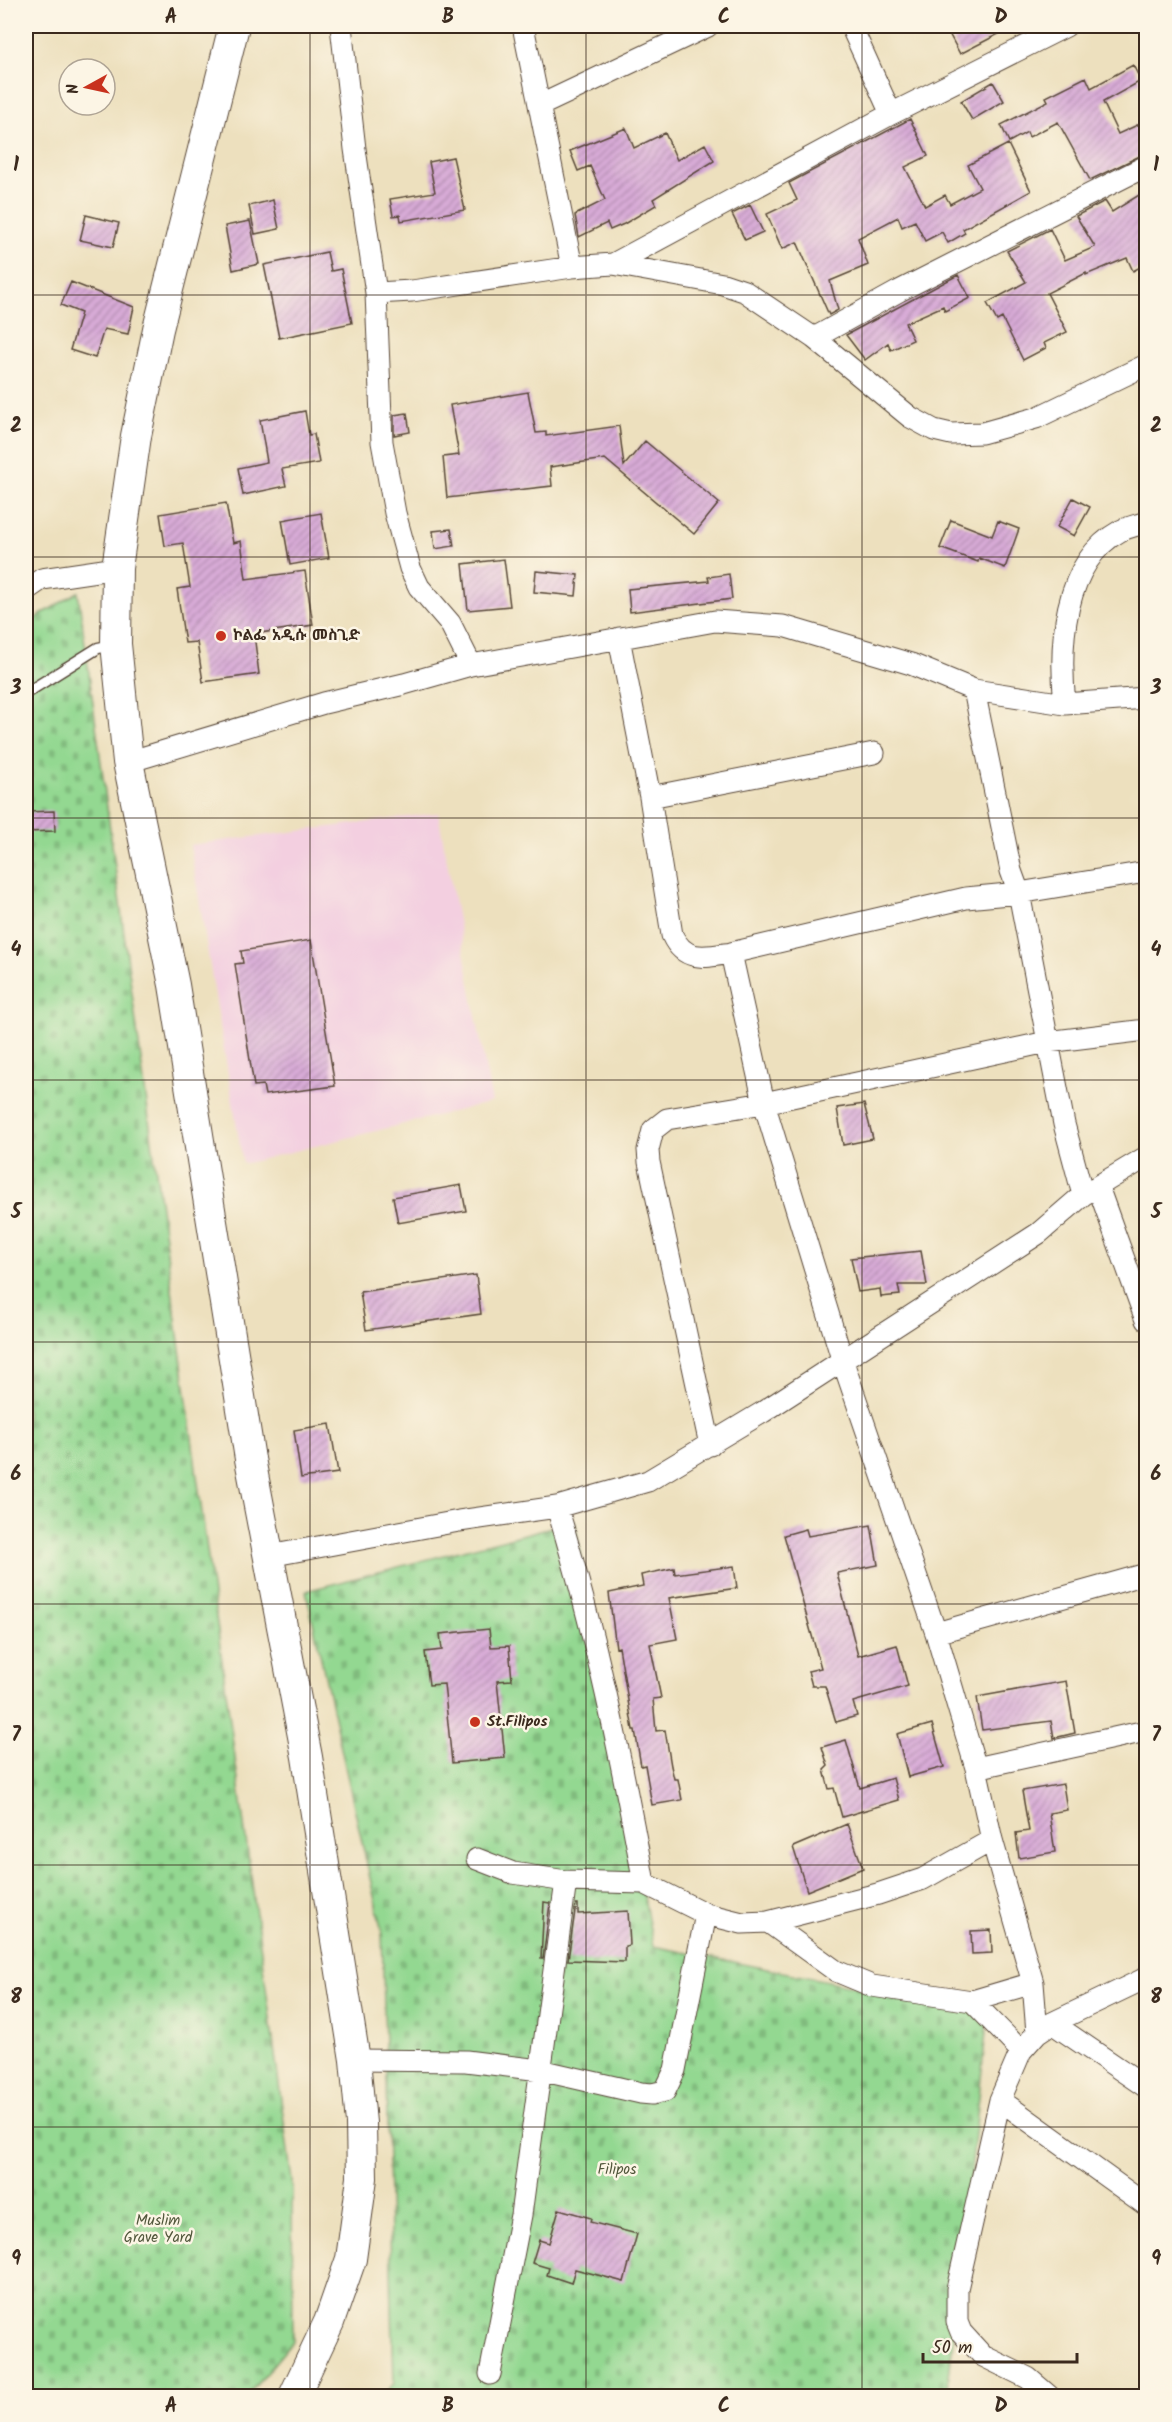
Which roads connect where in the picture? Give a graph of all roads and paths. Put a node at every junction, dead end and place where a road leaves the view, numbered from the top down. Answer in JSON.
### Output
{"nodes":[{"id":1,"x":234,"y":26,"type":"edge"},
{"id":2,"x":341,"y":26,"type":"edge"},
{"id":3,"x":523,"y":26,"type":"edge"},
{"id":4,"x":708,"y":26,"type":"edge"},
{"id":5,"x":850,"y":26,"type":"edge"},
{"id":6,"x":1066,"y":26,"type":"edge"},
{"id":7,"x":540,"y":105,"type":"junction"},
{"id":8,"x":891,"y":114,"type":"junction"},
{"id":9,"x":1146,"y":166,"type":"edge"},
{"id":10,"x":613,"y":264,"type":"junction"},
{"id":11,"x":572,"y":267,"type":"junction"},
{"id":12,"x":376,"y":293,"type":"junction"},
{"id":13,"x":814,"y":338,"type":"junction"},
{"id":14,"x":1146,"y":365,"type":"edge"},
{"id":15,"x":1146,"y":522,"type":"edge"},
{"id":16,"x":117,"y":568,"type":"junction"},
{"id":17,"x":31,"y":583,"type":"edge"},
{"id":18,"x":619,"y":638,"type":"junction"},
{"id":19,"x":116,"y":644,"type":"junction"},
{"id":20,"x":471,"y":665,"type":"junction"},
{"id":21,"x":974,"y":690,"type":"junction"},
{"id":22,"x":26,"y":693,"type":"edge"},
{"id":23,"x":1146,"y":698,"type":"edge"},
{"id":24,"x":1065,"y":704,"type":"junction"},
{"id":25,"x":874,"y":753,"type":"dead end"},
{"id":26,"x":128,"y":762,"type":"junction"},
{"id":27,"x":650,"y":798,"type":"junction"},
{"id":28,"x":1146,"y":872,"type":"edge"},
{"id":29,"x":1018,"y":893,"type":"junction"},
{"id":30,"x":731,"y":953,"type":"junction"},
{"id":31,"x":1146,"y":1030,"type":"edge"},
{"id":32,"x":1047,"y":1042,"type":"junction"},
{"id":33,"x":764,"y":1103,"type":"junction"},
{"id":34,"x":1146,"y":1157,"type":"edge"},
{"id":35,"x":1091,"y":1191,"type":"junction"},
{"id":36,"x":1146,"y":1320,"type":"edge"},
{"id":37,"x":842,"y":1359,"type":"junction"},
{"id":38,"x":710,"y":1445,"type":"junction"},
{"id":39,"x":557,"y":1507,"type":"junction"},
{"id":40,"x":269,"y":1556,"type":"junction"},
{"id":41,"x":1146,"y":1574,"type":"edge"},
{"id":42,"x":936,"y":1633,"type":"junction"},
{"id":43,"x":1146,"y":1731,"type":"edge"},
{"id":44,"x":976,"y":1768,"type":"junction"},
{"id":45,"x":992,"y":1840,"type":"junction"},
{"id":46,"x":477,"y":1859,"type":"dead end"},
{"id":47,"x":566,"y":1881,"type":"junction"},
{"id":48,"x":644,"y":1883,"type":"junction"},
{"id":49,"x":706,"y":1914,"type":"junction"},
{"id":50,"x":768,"y":1922,"type":"junction"},
{"id":51,"x":1146,"y":1978,"type":"edge"},
{"id":52,"x":1033,"y":1983,"type":"junction"},
{"id":53,"x":972,"y":2001,"type":"junction"},
{"id":54,"x":1044,"y":2028,"type":"junction"},
{"id":55,"x":1021,"y":2051,"type":"junction"},
{"id":56,"x":356,"y":2060,"type":"junction"},
{"id":57,"x":540,"y":2070,"type":"junction"},
{"id":58,"x":1146,"y":2087,"type":"edge"},
{"id":59,"x":1000,"y":2100,"type":"junction"},
{"id":60,"x":1146,"y":2205,"type":"edge"},
{"id":61,"x":490,"y":2374,"type":"dead end"},
{"id":62,"x":1033,"y":2387,"type":"edge"},
{"id":63,"x":294,"y":2397,"type":"edge"},
{"id":64,"x":1049,"y":2397,"type":"edge"}],
"edges":[{"from":1,"to":16,"type":"street"},
{"from":2,"to":12,"type":"street"},
{"from":3,"to":7,"type":"street"},
{"from":4,"to":7,"type":"street"},
{"from":5,"to":8,"type":"street"},
{"from":6,"to":8,"type":"street"},
{"from":7,"to":11,"type":"street"},
{"from":8,"to":10,"type":"street"},
{"from":9,"to":13,"type":"street"},
{"from":10,"to":11,"type":"street"},
{"from":10,"to":13,"type":"street"},
{"from":11,"to":12,"type":"street"},
{"from":12,"to":20,"type":"street"},
{"from":13,"to":14,"type":"street"},
{"from":15,"to":24,"type":"street"},
{"from":16,"to":17,"type":"street"},
{"from":16,"to":19,"type":"street"},
{"from":18,"to":20,"type":"street"},
{"from":18,"to":21,"type":"street"},
{"from":18,"to":27,"type":"street"},
{"from":19,"to":22,"type":"lane"},
{"from":19,"to":26,"type":"street"},
{"from":20,"to":26,"type":"street"},
{"from":21,"to":24,"type":"street"},
{"from":21,"to":29,"type":"street"},
{"from":23,"to":24,"type":"street"},
{"from":25,"to":27,"type":"street"},
{"from":26,"to":40,"type":"street"},
{"from":27,"to":30,"type":"street"},
{"from":28,"to":29,"type":"street"},
{"from":29,"to":30,"type":"street"},
{"from":29,"to":32,"type":"street"},
{"from":30,"to":33,"type":"street"},
{"from":31,"to":32,"type":"street"},
{"from":32,"to":33,"type":"street"},
{"from":32,"to":35,"type":"street"},
{"from":33,"to":37,"type":"street"},
{"from":33,"to":38,"type":"street"},
{"from":34,"to":35,"type":"street"},
{"from":35,"to":36,"type":"street"},
{"from":35,"to":37,"type":"street"},
{"from":37,"to":38,"type":"street"},
{"from":37,"to":42,"type":"street"},
{"from":38,"to":39,"type":"street"},
{"from":39,"to":40,"type":"street"},
{"from":39,"to":48,"type":"street"},
{"from":40,"to":56,"type":"street"},
{"from":41,"to":42,"type":"street"},
{"from":42,"to":44,"type":"street"},
{"from":43,"to":44,"type":"street"},
{"from":44,"to":45,"type":"street"},
{"from":45,"to":50,"type":"street"},
{"from":45,"to":52,"type":"street"},
{"from":46,"to":47,"type":"street"},
{"from":47,"to":48,"type":"street"},
{"from":47,"to":57,"type":"street"},
{"from":48,"to":49,"type":"street"},
{"from":49,"to":50,"type":"street"},
{"from":49,"to":57,"type":"street"},
{"from":50,"to":53,"type":"street"},
{"from":51,"to":54,"type":"street"},
{"from":52,"to":53,"type":"street"},
{"from":52,"to":54,"type":"street"},
{"from":53,"to":55,"type":"street"},
{"from":54,"to":55,"type":"street"},
{"from":54,"to":58,"type":"street"},
{"from":55,"to":59,"type":"street"},
{"from":56,"to":57,"type":"street"},
{"from":56,"to":63,"type":"street"},
{"from":57,"to":61,"type":"street"},
{"from":59,"to":60,"type":"street"},
{"from":59,"to":62,"type":"street"},
{"from":62,"to":64,"type":"street"}]}
